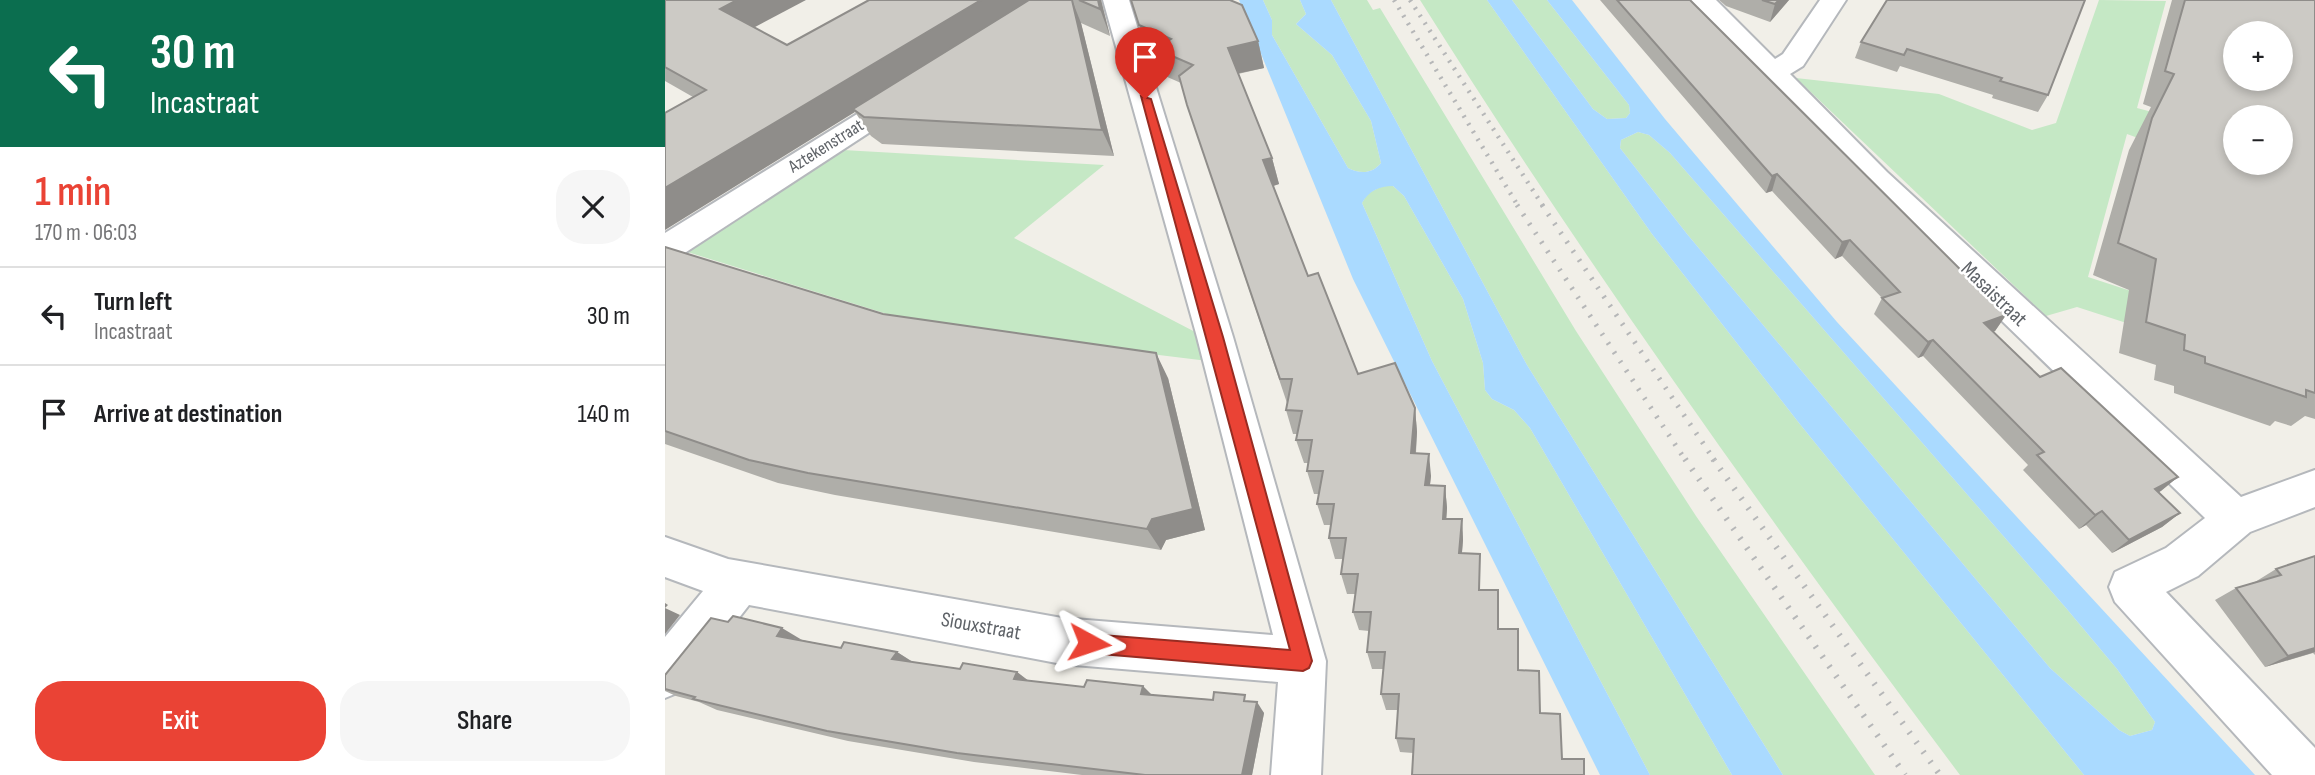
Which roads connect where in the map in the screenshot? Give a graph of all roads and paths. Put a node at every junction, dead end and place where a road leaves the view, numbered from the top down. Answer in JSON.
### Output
{"nodes":[{"id":1,"x":1115,"y":0,"type":"edge"},
{"id":2,"x":1700,"y":0,"type":"edge"},
{"id":3,"x":1833,"y":0,"type":"edge"},
{"id":4,"x":1771,"y":73,"type":"junction"},
{"id":5,"x":925,"y":83,"type":"edge"},
{"id":6,"x":665,"y":248,"type":"edge"},
{"id":7,"x":2315,"y":488,"type":"edge"},
{"id":8,"x":2235,"y":519,"type":"junction"},
{"id":9,"x":665,"y":557,"type":"edge"},
{"id":10,"x":739,"y":582,"type":"junction"},
{"id":11,"x":1303,"y":661,"type":"junction"},
{"id":12,"x":665,"y":674,"type":"edge"},
{"id":13,"x":1296,"y":775,"type":"edge"},
{"id":14,"x":2306,"y":775,"type":"edge"}],
"edges":[{"from":1,"to":11,"type":"street"},
{"from":2,"to":4,"type":"street","name":"Masaistraat"},
{"from":3,"to":4,"type":"street"},
{"from":4,"to":8,"type":"street","name":"Masaistraat"},
{"from":5,"to":6,"type":"street","name":"Aztekenstraat"},
{"from":7,"to":8,"type":"street"},
{"from":8,"to":14,"type":"street"},
{"from":9,"to":10,"type":"street","name":"Siouxstraat"},
{"from":10,"to":11,"type":"street","name":"Siouxstraat"},
{"from":10,"to":12,"type":"street"},
{"from":11,"to":13,"type":"street"}]}
